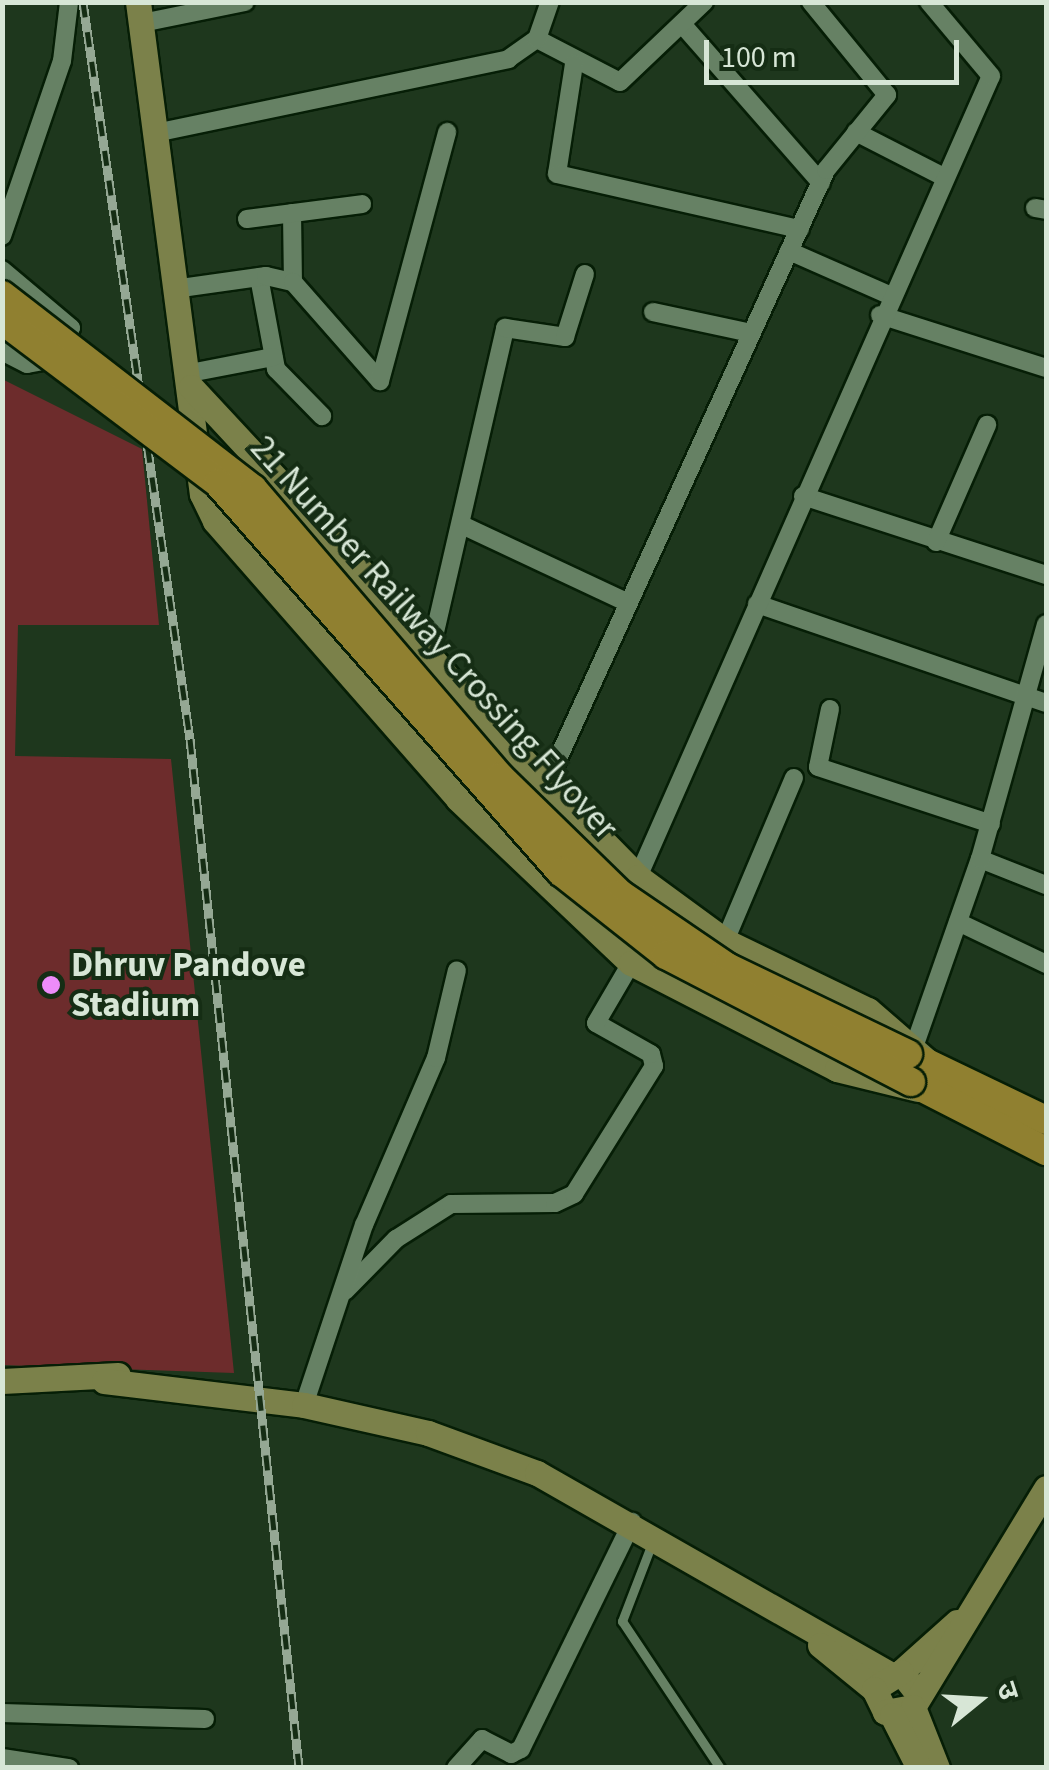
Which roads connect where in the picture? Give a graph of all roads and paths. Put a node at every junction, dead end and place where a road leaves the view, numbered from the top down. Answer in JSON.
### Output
{"nodes":[{"id":1,"x":69,"y":2,"type":"edge"},
{"id":2,"x":245,"y":2,"type":"edge"},
{"id":3,"x":704,"y":2,"type":"edge"},
{"id":4,"x":811,"y":2,"type":"edge"},
{"id":5,"x":929,"y":2,"type":"edge"},
{"id":6,"x":548,"y":3,"type":"edge"},
{"id":7,"x":140,"y":13,"type":"edge"},
{"id":8,"x":682,"y":24,"type":"junction"},
{"id":9,"x":536,"y":40,"type":"junction"},
{"id":10,"x":574,"y":64,"type":"junction"},
{"id":11,"x":160,"y":132,"type":"junction"},
{"id":12,"x":447,"y":132,"type":"dead end"},
{"id":13,"x":856,"y":132,"type":"junction"},
{"id":14,"x":940,"y":175,"type":"junction"},
{"id":15,"x":821,"y":183,"type":"junction"},
{"id":16,"x":362,"y":204,"type":"dead end"},
{"id":17,"x":292,"y":214,"type":"junction"},
{"id":18,"x":247,"y":220,"type":"dead end"},
{"id":19,"x":800,"y":229,"type":"junction"},
{"id":20,"x":2,"y":236,"type":"edge"},
{"id":21,"x":789,"y":252,"type":"junction"},
{"id":22,"x":2,"y":270,"type":"edge"},
{"id":23,"x":585,"y":274,"type":"dead end"},
{"id":24,"x":259,"y":277,"type":"junction"},
{"id":25,"x":293,"y":282,"type":"junction"},
{"id":26,"x":181,"y":288,"type":"junction"},
{"id":27,"x":2,"y":295,"type":"edge"},
{"id":28,"x":889,"y":295,"type":"junction"},
{"id":29,"x":652,"y":312,"type":"dead end"},
{"id":30,"x":880,"y":315,"type":"junction"},
{"id":31,"x":2,"y":320,"type":"edge"},
{"id":32,"x":751,"y":333,"type":"junction"},
{"id":33,"x":2,"y":351,"type":"edge"},
{"id":34,"x":273,"y":358,"type":"junction"},
{"id":35,"x":1046,"y":368,"type":"edge"},
{"id":36,"x":190,"y":380,"type":"junction"},
{"id":37,"x":322,"y":416,"type":"dead end"},
{"id":38,"x":987,"y":425,"type":"dead end"},
{"id":39,"x":804,"y":496,"type":"junction"},
{"id":40,"x":464,"y":526,"type":"junction"},
{"id":41,"x":936,"y":542,"type":"junction"},
{"id":42,"x":1046,"y":574,"type":"edge"},
{"id":43,"x":626,"y":602,"type":"junction"},
{"id":44,"x":757,"y":604,"type":"junction"},
{"id":45,"x":1046,"y":624,"type":"edge"},
{"id":46,"x":429,"y":658,"type":"junction"},
{"id":47,"x":1026,"y":694,"type":"junction"},
{"id":48,"x":1046,"y":703,"type":"edge"},
{"id":49,"x":830,"y":709,"type":"dead end"},
{"id":50,"x":794,"y":778,"type":"dead end"},
{"id":51,"x":545,"y":787,"type":"junction"},
{"id":52,"x":991,"y":824,"type":"junction"},
{"id":53,"x":980,"y":859,"type":"junction"},
{"id":54,"x":638,"y":877,"type":"junction"},
{"id":55,"x":1046,"y":884,"type":"edge"},
{"id":56,"x":958,"y":922,"type":"junction"},
{"id":57,"x":726,"y":941,"type":"junction"},
{"id":58,"x":632,"y":963,"type":"junction"},
{"id":59,"x":1046,"y":964,"type":"edge"},
{"id":60,"x":458,"y":970,"type":"dead end"},
{"id":61,"x":919,"y":1068,"type":"junction"},
{"id":62,"x":1046,"y":1120,"type":"edge"},
{"id":63,"x":1046,"y":1152,"type":"edge"},
{"id":64,"x":345,"y":1291,"type":"junction"},
{"id":65,"x":2,"y":1382,"type":"edge"},
{"id":66,"x":306,"y":1397,"type":"junction"},
{"id":67,"x":1046,"y":1488,"type":"edge"},
{"id":68,"x":632,"y":1522,"type":"junction"},
{"id":69,"x":655,"y":1536,"type":"junction"},
{"id":70,"x":977,"y":1604,"type":"junction"},
{"id":71,"x":888,"y":1678,"type":"junction"},
{"id":72,"x":908,"y":1705,"type":"junction"},
{"id":73,"x":2,"y":1714,"type":"edge"},
{"id":74,"x":205,"y":1719,"type":"dead end"},
{"id":75,"x":2,"y":1758,"type":"edge"},
{"id":76,"x":69,"y":1768,"type":"edge"},
{"id":77,"x":456,"y":1768,"type":"edge"},
{"id":78,"x":720,"y":1768,"type":"edge"},
{"id":79,"x":919,"y":1768,"type":"edge"},
{"id":80,"x":937,"y":1768,"type":"edge"}],
"edges":[{"from":1,"to":20,"type":"street"},
{"from":2,"to":7,"type":"street"},
{"from":3,"to":8,"type":"street"},
{"from":4,"to":13,"type":"street"},
{"from":5,"to":14,"type":"street"},
{"from":6,"to":9,"type":"street"},
{"from":7,"to":11,"type":"street"},
{"from":8,"to":10,"type":"street"},
{"from":8,"to":15,"type":"street"},
{"from":9,"to":10,"type":"street"},
{"from":9,"to":11,"type":"street"},
{"from":10,"to":19,"type":"street"},
{"from":11,"to":26,"type":"street"},
{"from":12,"to":25,"type":"street"},
{"from":13,"to":14,"type":"street"},
{"from":13,"to":15,"type":"street"},
{"from":14,"to":28,"type":"street"},
{"from":15,"to":19,"type":"street"},
{"from":16,"to":17,"type":"street"},
{"from":17,"to":18,"type":"street"},
{"from":17,"to":25,"type":"street"},
{"from":19,"to":21,"type":"street"},
{"from":21,"to":28,"type":"street"},
{"from":21,"to":32,"type":"street"},
{"from":22,"to":33,"type":"street"},
{"from":23,"to":40,"type":"street"},
{"from":24,"to":25,"type":"street"},
{"from":24,"to":26,"type":"street"},
{"from":24,"to":34,"type":"street"},
{"from":26,"to":36,"type":"street"},
{"from":27,"to":61,"type":"main road","name":"21 Number Railway Crossing Flyover","bridge":true},
{"from":28,"to":30,"type":"street"},
{"from":29,"to":32,"type":"street"},
{"from":30,"to":35,"type":"street"},
{"from":30,"to":39,"type":"street"},
{"from":31,"to":61,"type":"main road","name":"21 Number Railway Crossing Flyover","bridge":true},
{"from":32,"to":43,"type":"street"},
{"from":34,"to":36,"type":"street"},
{"from":34,"to":37,"type":"street"},
{"from":36,"to":46,"type":"street"},
{"from":36,"to":58,"type":"street"},
{"from":38,"to":41,"type":"street"},
{"from":39,"to":41,"type":"street"},
{"from":39,"to":44,"type":"street"},
{"from":40,"to":43,"type":"street"},
{"from":40,"to":46,"type":"street"},
{"from":41,"to":42,"type":"street"},
{"from":43,"to":51,"type":"street"},
{"from":44,"to":47,"type":"street"},
{"from":44,"to":54,"type":"street"},
{"from":45,"to":47,"type":"street"},
{"from":46,"to":51,"type":"street"},
{"from":47,"to":48,"type":"street"},
{"from":47,"to":52,"type":"street"},
{"from":49,"to":52,"type":"street"},
{"from":50,"to":57,"type":"street"},
{"from":51,"to":54,"type":"street"},
{"from":52,"to":53,"type":"street"},
{"from":53,"to":55,"type":"street"},
{"from":53,"to":56,"type":"street"},
{"from":54,"to":57,"type":"street"},
{"from":56,"to":59,"type":"street"},
{"from":56,"to":61,"type":"street"},
{"from":57,"to":61,"type":"street"},
{"from":58,"to":61,"type":"street"},
{"from":58,"to":64,"type":"street"},
{"from":60,"to":64,"type":"street"},
{"from":61,"to":62,"type":"main road"},
{"from":61,"to":63,"type":"main road"},
{"from":64,"to":66,"type":"street"},
{"from":65,"to":66,"type":"street"},
{"from":66,"to":68,"type":"street"},
{"from":67,"to":70,"type":"street"},
{"from":68,"to":69,"type":"street"},
{"from":68,"to":77,"type":"street"},
{"from":69,"to":71,"type":"street"},
{"from":69,"to":78,"type":"lane"},
{"from":70,"to":71,"type":"street"},
{"from":70,"to":72,"type":"street"},
{"from":71,"to":72,"type":"street"},
{"from":71,"to":72,"type":"street"},
{"from":72,"to":79,"type":"street"},
{"from":72,"to":80,"type":"street"},
{"from":73,"to":74,"type":"street"},
{"from":75,"to":76,"type":"street"}]}
